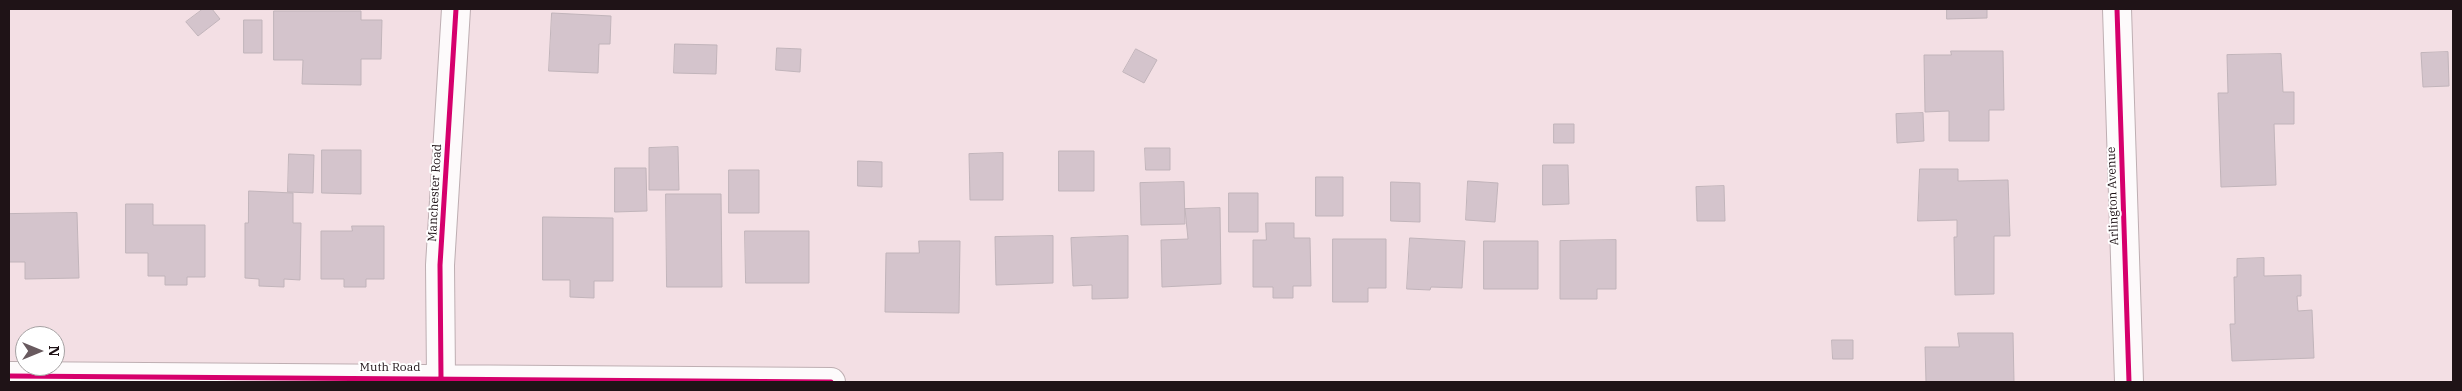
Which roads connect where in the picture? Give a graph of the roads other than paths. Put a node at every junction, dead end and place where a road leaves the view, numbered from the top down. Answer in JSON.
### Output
{"nodes":[{"id":1,"x":456,"y":9,"type":"edge"},
{"id":2,"x":2117,"y":9,"type":"edge"},
{"id":3,"x":9,"y":376,"type":"edge"},
{"id":4,"x":441,"y":378,"type":"junction"},
{"id":5,"x":832,"y":382,"type":"edge"},
{"id":6,"x":2129,"y":382,"type":"edge"}],
"edges":[{"from":1,"to":4,"type":"street","name":"Manchester Road"},
{"from":2,"to":6,"type":"street","name":"Arlington Avenue"},
{"from":3,"to":4,"type":"street","name":"Muth Road"},
{"from":4,"to":5,"type":"street","name":"Muth Road"}]}
